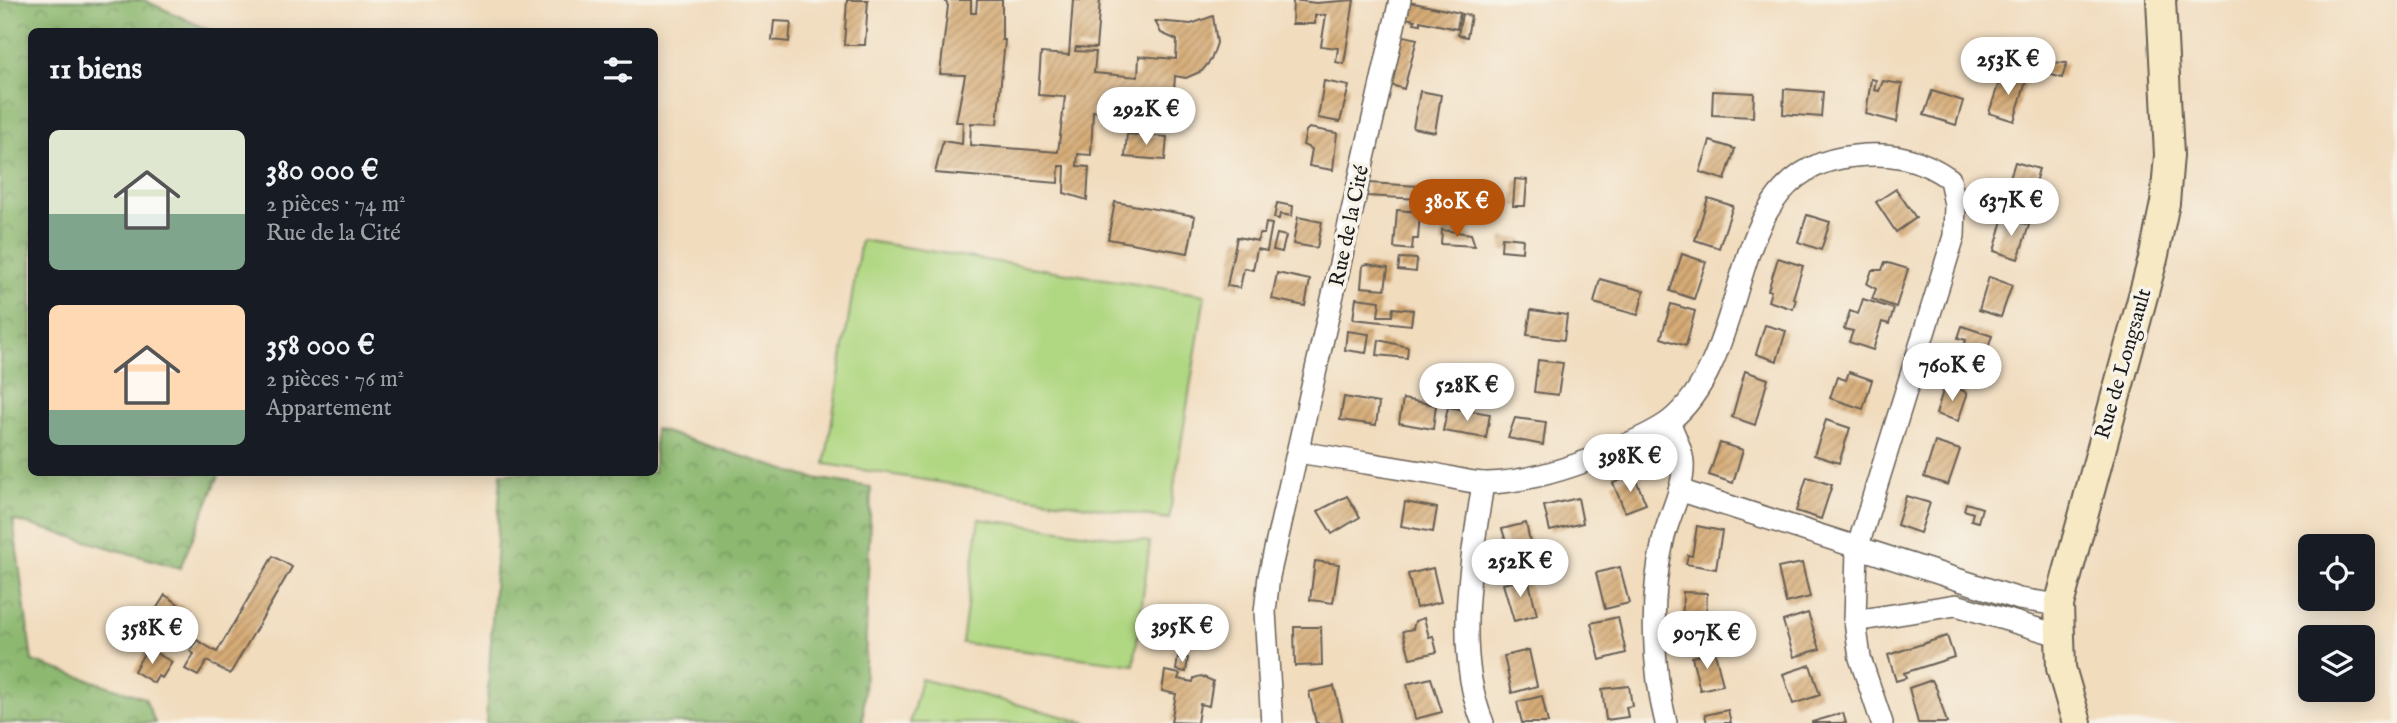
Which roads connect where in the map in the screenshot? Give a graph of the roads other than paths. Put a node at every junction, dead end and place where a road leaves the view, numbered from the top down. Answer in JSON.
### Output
{"nodes":[{"id":1,"x":1400,"y":0,"type":"edge"},
{"id":2,"x":2161,"y":0,"type":"edge"},
{"id":3,"x":1669,"y":422,"type":"junction"},
{"id":4,"x":1298,"y":452,"type":"junction"},
{"id":5,"x":1483,"y":483,"type":"junction"},
{"id":6,"x":1679,"y":490,"type":"junction"},
{"id":7,"x":1857,"y":549,"type":"junction"},
{"id":8,"x":2059,"y":605,"type":"junction"},
{"id":9,"x":1855,"y":621,"type":"junction"},
{"id":10,"x":2058,"y":635,"type":"junction"},
{"id":11,"x":1272,"y":723,"type":"edge"},
{"id":12,"x":1483,"y":723,"type":"edge"},
{"id":13,"x":1666,"y":723,"type":"edge"},
{"id":14,"x":1882,"y":723,"type":"edge"},
{"id":15,"x":2077,"y":723,"type":"edge"}],
"edges":[{"from":1,"to":4,"type":"street","name":"Rue de la Cité"},
{"from":2,"to":8,"type":"street","name":"Rue de Longsault"},
{"from":3,"to":5,"type":"street"},
{"from":3,"to":6,"type":"street"},
{"from":3,"to":7,"type":"street"},
{"from":4,"to":5,"type":"street"},
{"from":4,"to":11,"type":"street","name":"Rue de la Cité"},
{"from":5,"to":12,"type":"street"},
{"from":6,"to":7,"type":"street"},
{"from":6,"to":13,"type":"street"},
{"from":7,"to":8,"type":"street"},
{"from":7,"to":9,"type":"street"},
{"from":8,"to":10,"type":"street","name":"Rue de Longsault"},
{"from":9,"to":10,"type":"street"},
{"from":9,"to":14,"type":"street"},
{"from":10,"to":15,"type":"street","name":"Rue de Longsault"}]}
